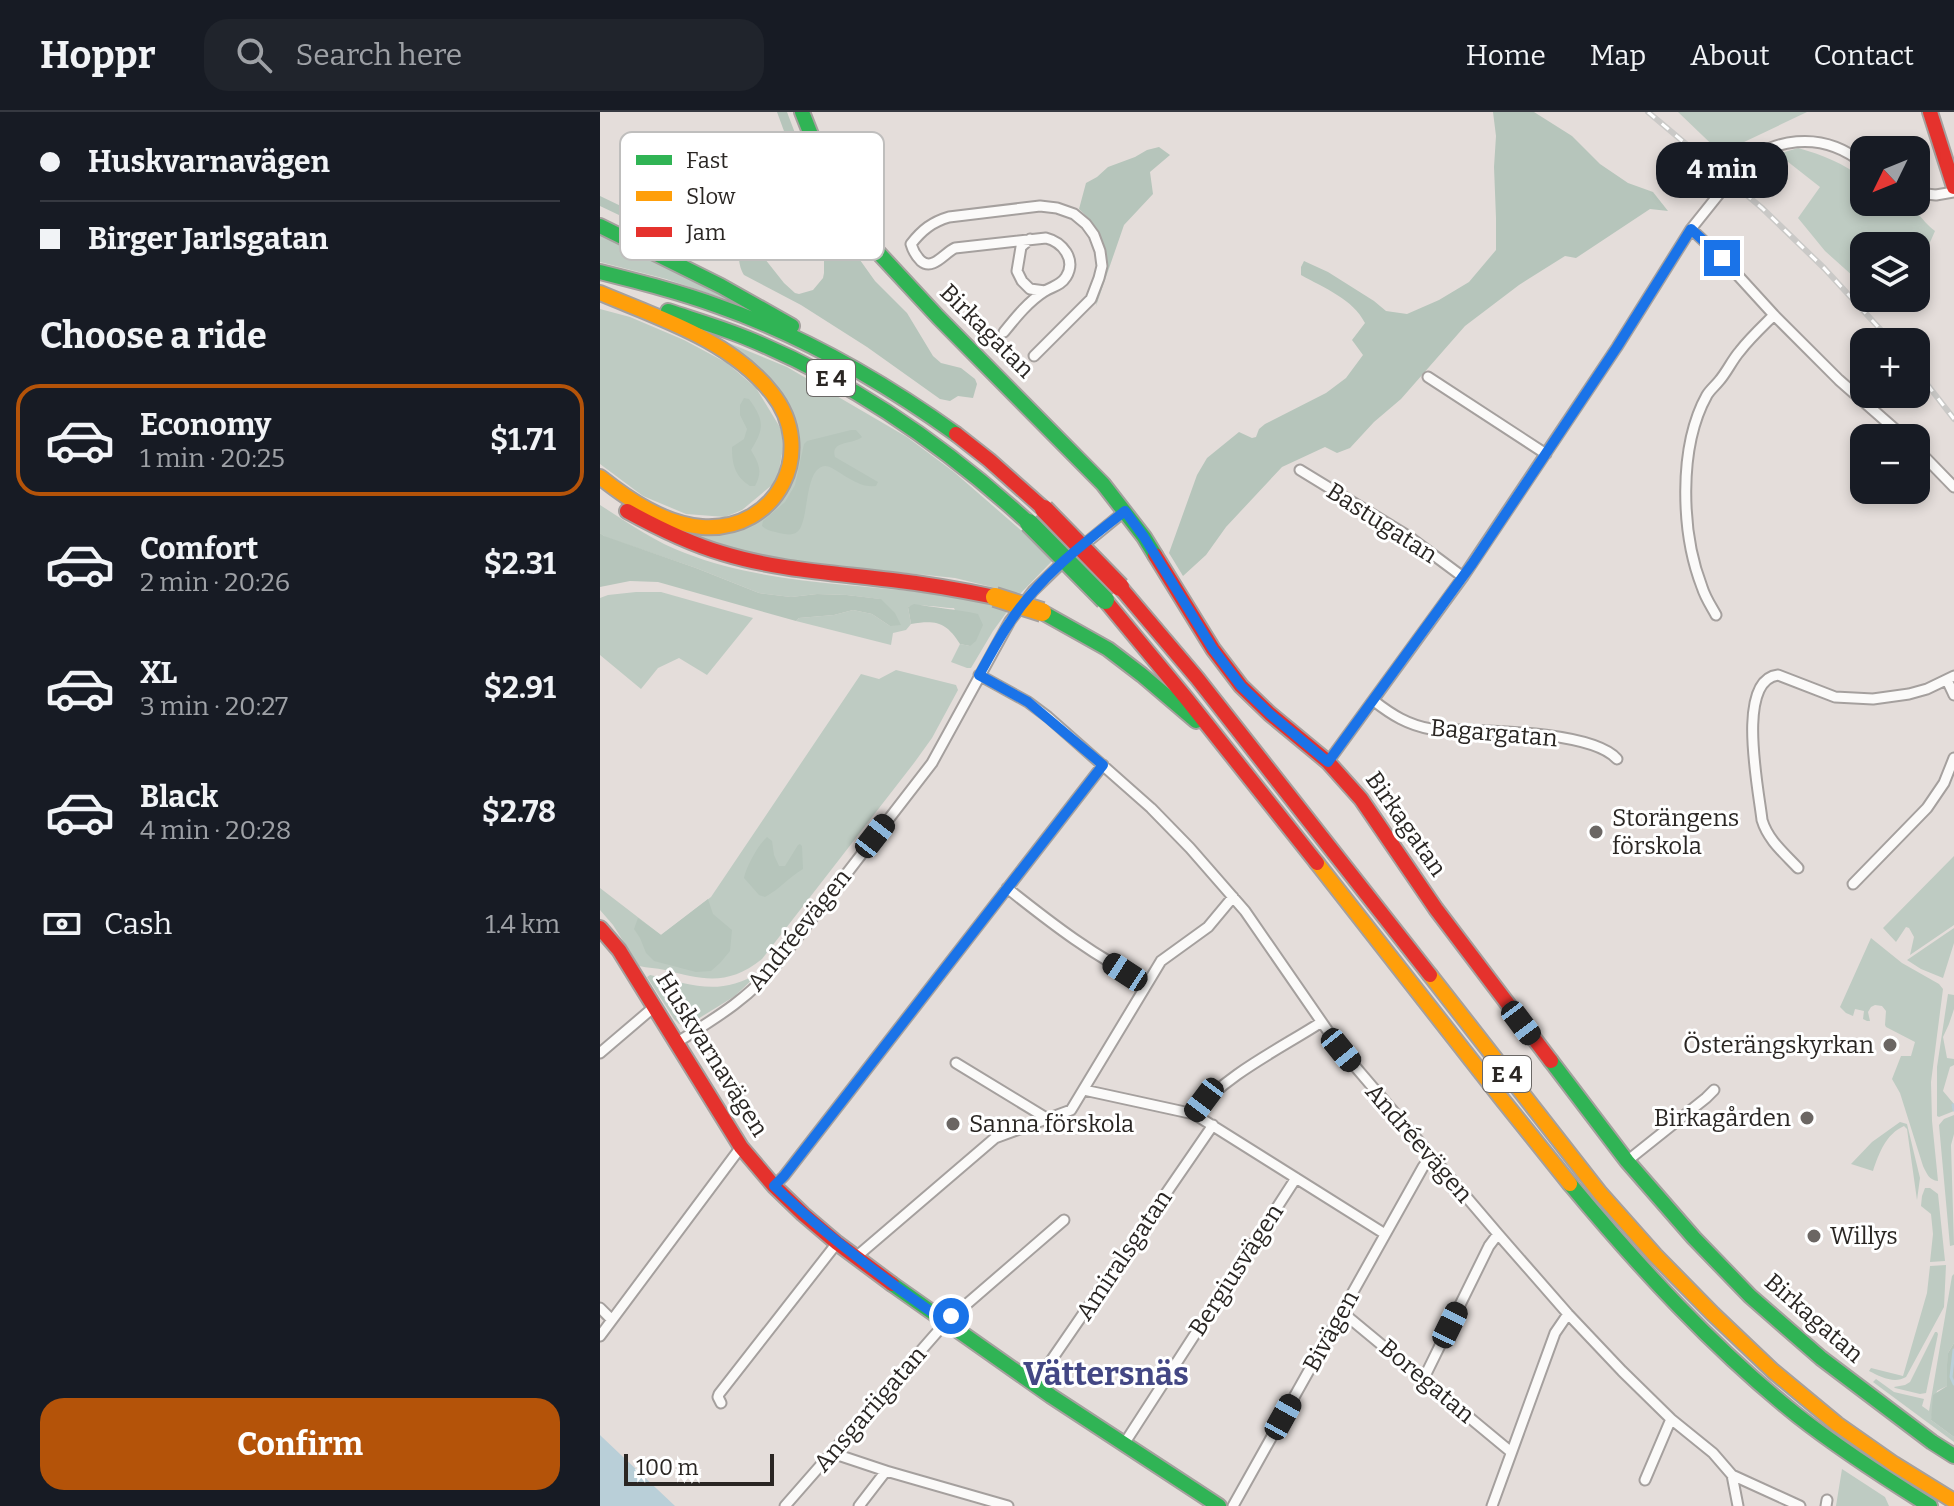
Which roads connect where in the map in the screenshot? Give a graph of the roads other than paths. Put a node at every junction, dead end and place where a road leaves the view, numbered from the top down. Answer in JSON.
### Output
{"nodes":[{"id":1,"x":802,"y":112,"type":"edge"},
{"id":2,"x":1930,"y":112,"type":"edge"},
{"id":3,"x":810,"y":132,"type":"edge"},
{"id":4,"x":1850,"y":154,"type":"edge"},
{"id":5,"x":1734,"y":175,"type":"dead end"},
{"id":6,"x":1727,"y":184,"type":"dead end"},
{"id":7,"x":1954,"y":190,"type":"edge"},
{"id":8,"x":1930,"y":194,"type":"edge"},
{"id":9,"x":600,"y":226,"type":"edge"},
{"id":10,"x":1691,"y":229,"type":"junction"},
{"id":11,"x":620,"y":235,"type":"edge"},
{"id":12,"x":1030,"y":239,"type":"junction"},
{"id":13,"x":884,"y":259,"type":"edge"},
{"id":14,"x":672,"y":260,"type":"edge"},
{"id":15,"x":600,"y":272,"type":"edge"},
{"id":16,"x":1045,"y":291,"type":"junction"},
{"id":17,"x":600,"y":293,"type":"edge"},
{"id":18,"x":1774,"y":315,"type":"junction"},
{"id":19,"x":1004,"y":332,"type":"dead end"},
{"id":20,"x":1034,"y":356,"type":"dead end"},
{"id":21,"x":843,"y":362,"type":"junction"},
{"id":22,"x":1428,"y":377,"type":"dead end"},
{"id":23,"x":1889,"y":424,"type":"edge"},
{"id":24,"x":1546,"y":454,"type":"junction"},
{"id":25,"x":1930,"y":462,"type":"edge"},
{"id":26,"x":1300,"y":470,"type":"dead end"},
{"id":27,"x":600,"y":477,"type":"edge"},
{"id":28,"x":1954,"y":487,"type":"edge"},
{"id":29,"x":600,"y":492,"type":"edge"},
{"id":30,"x":1125,"y":511,"type":"junction"},
{"id":31,"x":1463,"y":577,"type":"junction"},
{"id":32,"x":1716,"y":615,"type":"dead end"},
{"id":33,"x":979,"y":675,"type":"junction"},
{"id":34,"x":1950,"y":678,"type":"edge"},
{"id":35,"x":1954,"y":695,"type":"edge"},
{"id":36,"x":1374,"y":701,"type":"junction"},
{"id":37,"x":1954,"y":758,"type":"edge"},
{"id":38,"x":1617,"y":759,"type":"dead end"},
{"id":39,"x":1328,"y":762,"type":"junction"},
{"id":40,"x":1103,"y":765,"type":"junction"},
{"id":41,"x":1264,"y":792,"type":"junction"},
{"id":42,"x":1798,"y":868,"type":"dead end"},
{"id":43,"x":1853,"y":884,"type":"dead end"},
{"id":44,"x":1007,"y":888,"type":"junction"},
{"id":45,"x":1233,"y":897,"type":"junction"},
{"id":46,"x":600,"y":928,"type":"edge"},
{"id":47,"x":1147,"y":982,"type":"junction"},
{"id":48,"x":654,"y":1007,"type":"junction"},
{"id":49,"x":1320,"y":1023,"type":"junction"},
{"id":50,"x":676,"y":1043,"type":"junction"},
{"id":51,"x":600,"y":1053,"type":"edge"},
{"id":52,"x":956,"y":1063,"type":"dead end"},
{"id":53,"x":1084,"y":1090,"type":"junction"},
{"id":54,"x":1714,"y":1090,"type":"dead end"},
{"id":55,"x":1194,"y":1114,"type":"junction"},
{"id":56,"x":1048,"y":1119,"type":"junction"},
{"id":57,"x":1213,"y":1125,"type":"junction"},
{"id":58,"x":741,"y":1147,"type":"junction"},
{"id":59,"x":1431,"y":1156,"type":"junction"},
{"id":60,"x":1627,"y":1161,"type":"junction"},
{"id":61,"x":1296,"y":1178,"type":"junction"},
{"id":62,"x":774,"y":1186,"type":"junction"},
{"id":63,"x":1064,"y":1220,"type":"dead end"},
{"id":64,"x":1385,"y":1234,"type":"junction"},
{"id":65,"x":1498,"y":1234,"type":"junction"},
{"id":66,"x":837,"y":1243,"type":"junction"},
{"id":67,"x":856,"y":1257,"type":"junction"},
{"id":68,"x":600,"y":1308,"type":"edge"},
{"id":69,"x":1342,"y":1312,"type":"junction"},
{"id":70,"x":1568,"y":1314,"type":"junction"},
{"id":71,"x":612,"y":1320,"type":"junction"},
{"id":72,"x":946,"y":1322,"type":"junction"},
{"id":73,"x":600,"y":1336,"type":"edge"},
{"id":74,"x":1424,"y":1378,"type":"junction"},
{"id":75,"x":1035,"y":1384,"type":"junction"},
{"id":76,"x":721,"y":1403,"type":"dead end"},
{"id":77,"x":1671,"y":1419,"type":"junction"},
{"id":78,"x":1124,"y":1444,"type":"junction"},
{"id":79,"x":1511,"y":1452,"type":"junction"},
{"id":80,"x":832,"y":1453,"type":"junction"},
{"id":81,"x":1954,"y":1456,"type":"edge"},
{"id":82,"x":886,"y":1471,"type":"junction"},
{"id":83,"x":1732,"y":1475,"type":"junction"},
{"id":84,"x":1645,"y":1480,"type":"dead end"},
{"id":85,"x":1954,"y":1501,"type":"edge"},
{"id":86,"x":976,"y":1502,"type":"edge"},
{"id":87,"x":785,"y":1506,"type":"edge"},
{"id":88,"x":859,"y":1506,"type":"edge"},
{"id":89,"x":1008,"y":1506,"type":"edge"},
{"id":90,"x":1219,"y":1506,"type":"edge"},
{"id":91,"x":1233,"y":1506,"type":"edge"},
{"id":92,"x":1492,"y":1506,"type":"edge"},
{"id":93,"x":1738,"y":1506,"type":"edge"},
{"id":94,"x":1800,"y":1506,"type":"edge"},
{"id":95,"x":1930,"y":1506,"type":"edge"}],
"edges":[{"from":1,"to":3,"type":"main road","name":"Birkagatan"},
{"from":2,"to":7,"type":"main road"},
{"from":4,"to":5,"type":"street"},
{"from":6,"to":10,"type":"street"},
{"from":7,"to":8,"type":"street"},
{"from":9,"to":11,"type":"main road"},
{"from":10,"to":18,"type":"street"},
{"from":10,"to":24,"type":"street"},
{"from":12,"to":16,"type":"street"},
{"from":12,"to":16,"type":"street"},
{"from":12,"to":20,"type":"street"},
{"from":13,"to":30,"type":"main road","name":"Birkagatan"},
{"from":14,"to":21,"type":"main road"},
{"from":15,"to":21,"type":"main road","number":"E 4"},
{"from":16,"to":19,"type":"street"},
{"from":17,"to":27,"type":"main road"},
{"from":17,"to":41,"type":"main road","number":"E 4","bridge":true},
{"from":18,"to":23,"type":"street"},
{"from":18,"to":32,"type":"street"},
{"from":21,"to":85,"type":"main road","number":"E 4","bridge":true},
{"from":22,"to":24,"type":"street"},
{"from":24,"to":31,"type":"street"},
{"from":25,"to":28,"type":"street"},
{"from":26,"to":31,"type":"street","name":"Bastugatan"},
{"from":29,"to":41,"type":"main road","bridge":true},
{"from":30,"to":33,"type":"street","name":"Andréevägen"},
{"from":30,"to":39,"type":"main road","name":"Birkagatan"},
{"from":31,"to":36,"type":"street"},
{"from":33,"to":40,"type":"street","name":"Andréevägen"},
{"from":33,"to":50,"type":"street","name":"Andréevägen"},
{"from":34,"to":35,"type":"street"},
{"from":34,"to":42,"type":"street"},
{"from":36,"to":38,"type":"street","name":"Bagargatan"},
{"from":36,"to":39,"type":"street"},
{"from":37,"to":43,"type":"street"},
{"from":39,"to":60,"type":"main road","name":"Birkagatan"},
{"from":40,"to":44,"type":"street"},
{"from":40,"to":45,"type":"street","name":"Andréevägen"},
{"from":41,"to":95,"type":"main road","number":"E 4"},
{"from":44,"to":47,"type":"street"},
{"from":44,"to":62,"type":"street"},
{"from":45,"to":47,"type":"street"},
{"from":45,"to":49,"type":"street","name":"Andréevägen"},
{"from":46,"to":48,"type":"main road","name":"Huskvarnavägen"},
{"from":47,"to":53,"type":"street"},
{"from":48,"to":50,"type":"main road","name":"Huskvarnavägen"},
{"from":48,"to":51,"type":"street"},
{"from":49,"to":55,"type":"street"},
{"from":49,"to":59,"type":"street","name":"Andréevägen"},
{"from":50,"to":58,"type":"main road","name":"Huskvarnavägen"},
{"from":52,"to":56,"type":"street"},
{"from":53,"to":55,"type":"street"},
{"from":53,"to":56,"type":"street"},
{"from":54,"to":60,"type":"street"},
{"from":55,"to":57,"type":"street"},
{"from":56,"to":67,"type":"street"},
{"from":57,"to":61,"type":"street"},
{"from":57,"to":75,"type":"street","name":"Amiralsgatan"},
{"from":58,"to":62,"type":"main road","name":"Huskvarnavägen"},
{"from":58,"to":71,"type":"street"},
{"from":59,"to":64,"type":"street","name":"Bivägen"},
{"from":59,"to":65,"type":"street","name":"Andréevägen"},
{"from":60,"to":81,"type":"main road","name":"Birkagatan"},
{"from":61,"to":64,"type":"street"},
{"from":61,"to":78,"type":"street","name":"Bergiusvägen"},
{"from":62,"to":66,"type":"main road","name":"Huskvarnavägen"},
{"from":63,"to":72,"type":"street","name":"Ansgariigatan"},
{"from":64,"to":69,"type":"street","name":"Bivägen"},
{"from":65,"to":70,"type":"street","name":"Andréevägen"},
{"from":65,"to":74,"type":"street"},
{"from":66,"to":67,"type":"main road","name":"Huskvarnavägen"},
{"from":66,"to":76,"type":"street"},
{"from":67,"to":72,"type":"main road","name":"Huskvarnavägen"},
{"from":68,"to":71,"type":"street"},
{"from":69,"to":74,"type":"street","name":"Boregatan"},
{"from":69,"to":91,"type":"street","name":"Bivägen"},
{"from":70,"to":77,"type":"street","name":"Andréevägen"},
{"from":70,"to":79,"type":"street"},
{"from":71,"to":73,"type":"street"},
{"from":72,"to":75,"type":"main road","name":"Huskvarnavägen"},
{"from":72,"to":80,"type":"street","name":"Ansgariigatan"},
{"from":74,"to":79,"type":"street","name":"Boregatan"},
{"from":75,"to":78,"type":"main road","name":"Huskvarnavägen"},
{"from":77,"to":83,"type":"street","name":"Andréevägen"},
{"from":77,"to":84,"type":"street"},
{"from":78,"to":90,"type":"main road","name":"Huskvarnavägen"},
{"from":79,"to":92,"type":"street"},
{"from":80,"to":82,"type":"street"},
{"from":80,"to":87,"type":"street","name":"Ansgariigatan"},
{"from":82,"to":86,"type":"street"},
{"from":82,"to":88,"type":"street"},
{"from":83,"to":93,"type":"street"},
{"from":83,"to":94,"type":"street","name":"Andréevägen"},
{"from":86,"to":89,"type":"street"}]}
